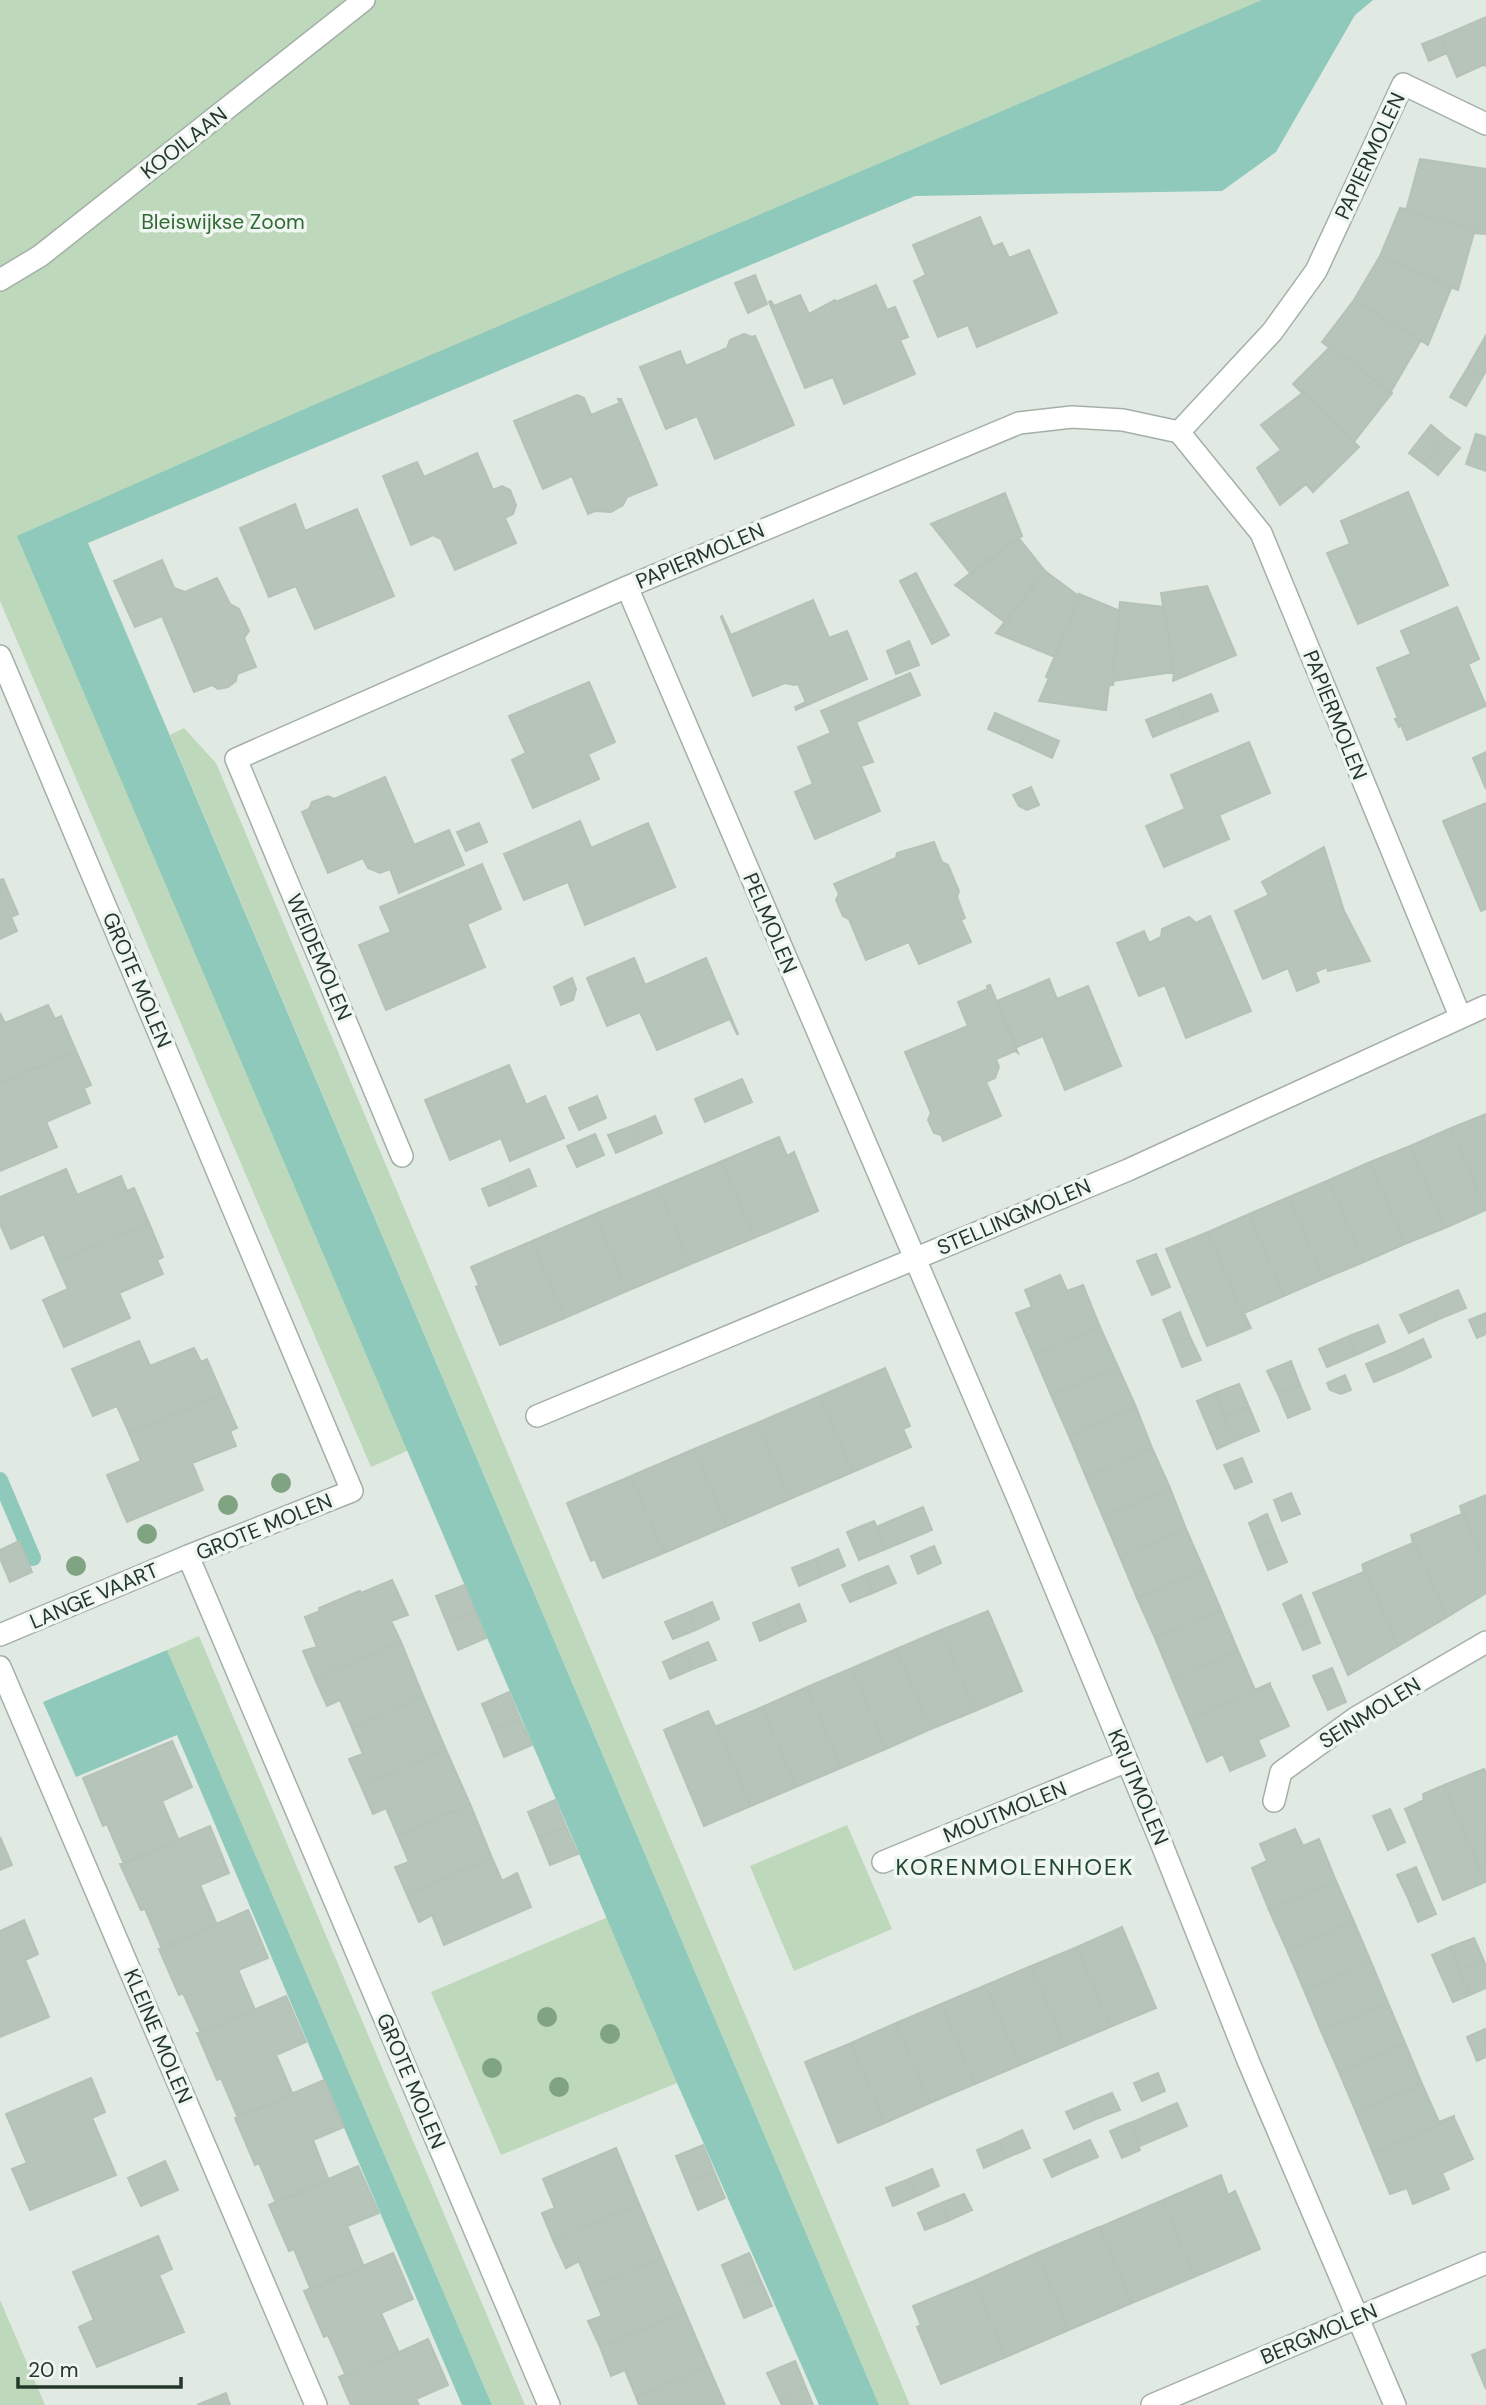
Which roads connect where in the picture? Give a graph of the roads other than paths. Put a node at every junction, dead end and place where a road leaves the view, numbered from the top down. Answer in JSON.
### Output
{"nodes":[{"id":1,"x":364,"y":0,"type":"edge"},
{"id":2,"x":1486,"y":124,"type":"edge"},
{"id":3,"x":0,"y":280,"type":"edge"},
{"id":4,"x":1179,"y":432,"type":"junction"},
{"id":5,"x":627,"y":587,"type":"junction"},
{"id":6,"x":0,"y":656,"type":"edge"},
{"id":7,"x":236,"y":758,"type":"joint"},
{"id":8,"x":1486,"y":1006,"type":"edge"},
{"id":9,"x":1460,"y":1016,"type":"junction"},
{"id":10,"x":402,"y":1156,"type":"dead end"},
{"id":11,"x":914,"y":1259,"type":"junction"},
{"id":12,"x":537,"y":1416,"type":"dead end"},
{"id":13,"x":187,"y":1556,"type":"junction"},
{"id":14,"x":0,"y":1636,"type":"edge"},
{"id":15,"x":1486,"y":1642,"type":"edge"},
{"id":16,"x":0,"y":1667,"type":"edge"},
{"id":17,"x":1127,"y":1761,"type":"junction"},
{"id":18,"x":1273,"y":1801,"type":"dead end"},
{"id":19,"x":883,"y":1862,"type":"dead end"},
{"id":20,"x":1486,"y":2263,"type":"edge"},
{"id":21,"x":1358,"y":2317,"type":"junction"},
{"id":22,"x":316,"y":2405,"type":"edge"},
{"id":23,"x":549,"y":2405,"type":"edge"},
{"id":24,"x":1152,"y":2405,"type":"edge"},
{"id":25,"x":1395,"y":2405,"type":"edge"}],
"edges":[{"from":1,"to":3,"type":"street","name":"KOOILAAN"},
{"from":2,"to":4,"type":"street","name":"PAPIERMOLEN"},
{"from":4,"to":5,"type":"street","name":"PAPIERMOLEN"},
{"from":4,"to":9,"type":"street","name":"PAPIERMOLEN"},
{"from":5,"to":7,"type":"street","name":"PAPIERMOLEN"},
{"from":5,"to":11,"type":"street","name":"PELMOLEN"},
{"from":6,"to":13,"type":"street","name":"GROTE MOLEN"},
{"from":7,"to":10,"type":"street","name":"WEIDEMOLEN"},
{"from":8,"to":9,"type":"street","name":"STELLINGMOLEN"},
{"from":9,"to":11,"type":"street","name":"STELLINGMOLEN"},
{"from":11,"to":12,"type":"street","name":"STELLINGMOLEN"},
{"from":11,"to":17,"type":"street","name":"KRIJTMOLEN"},
{"from":13,"to":14,"type":"street","name":"LANGE VAART"},
{"from":13,"to":23,"type":"street","name":"GROTE MOLEN"},
{"from":15,"to":18,"type":"street","name":"SEINMOLEN"},
{"from":16,"to":22,"type":"street","name":"KLEINE MOLEN"},
{"from":17,"to":19,"type":"street","name":"MOUTMOLEN"},
{"from":17,"to":21,"type":"street","name":"KRIJTMOLEN"},
{"from":20,"to":21,"type":"street","name":"BERGMOLEN"},
{"from":21,"to":24,"type":"street","name":"BERGMOLEN"},
{"from":21,"to":25,"type":"street","name":"KRIJTMOLEN"}]}
